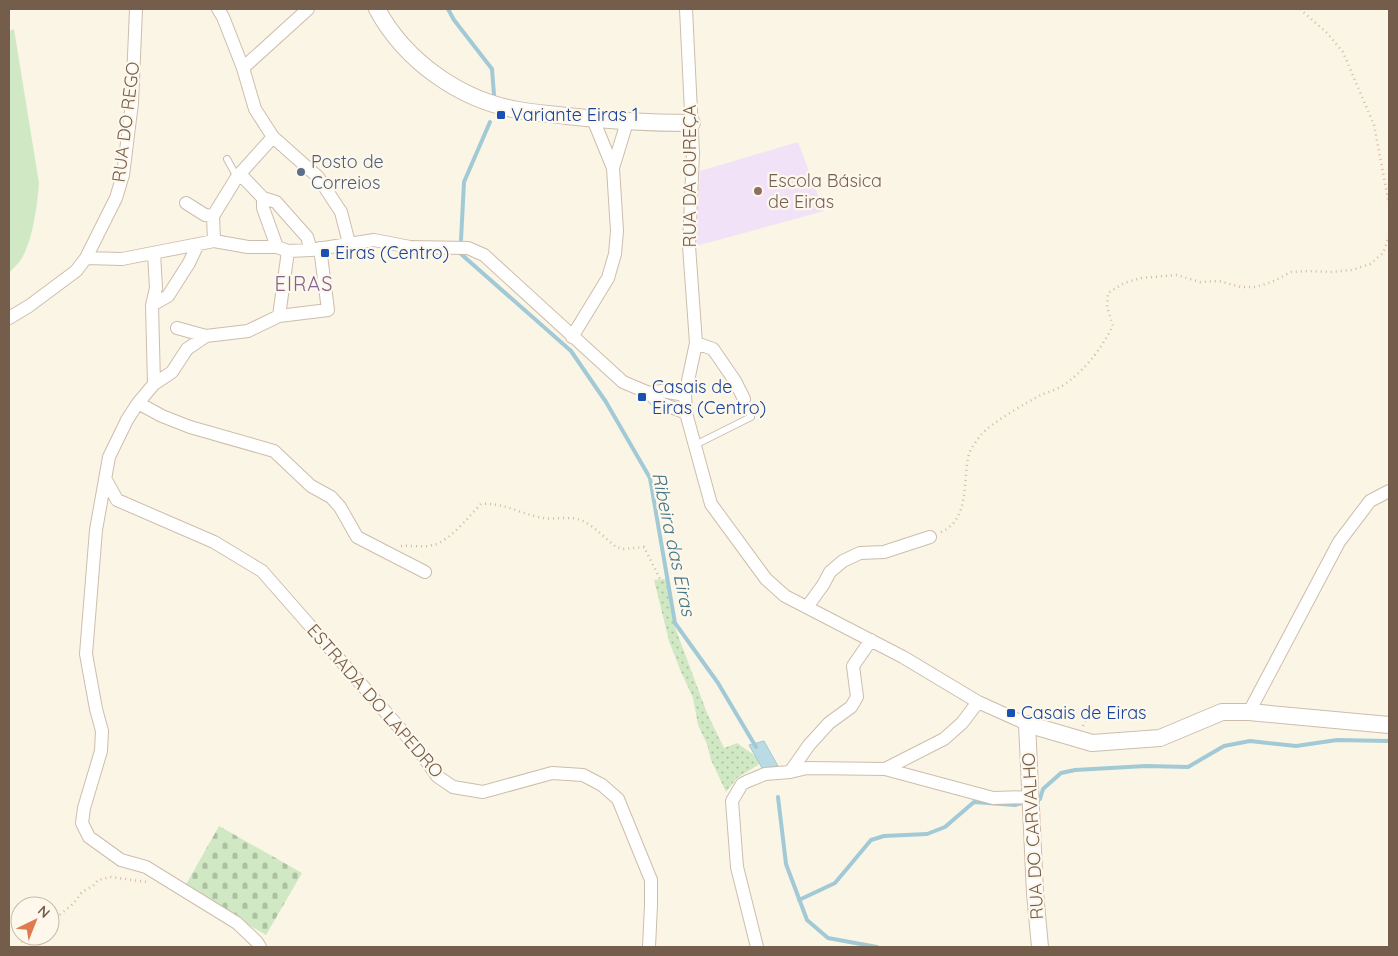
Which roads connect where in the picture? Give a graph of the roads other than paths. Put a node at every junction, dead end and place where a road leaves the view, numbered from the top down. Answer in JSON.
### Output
{"nodes":[{"id":1,"x":136,"y":9,"type":"edge"},
{"id":2,"x":218,"y":9,"type":"edge"},
{"id":3,"x":308,"y":9,"type":"edge"},
{"id":4,"x":377,"y":9,"type":"edge"},
{"id":5,"x":686,"y":9,"type":"edge"},
{"id":6,"x":243,"y":68,"type":"junction"},
{"id":7,"x":593,"y":119,"type":"junction"},
{"id":8,"x":627,"y":122,"type":"junction"},
{"id":9,"x":692,"y":123,"type":"junction"},
{"id":10,"x":273,"y":137,"type":"junction"},
{"id":11,"x":227,"y":159,"type":"dead end"},
{"id":12,"x":613,"y":168,"type":"junction"},
{"id":13,"x":238,"y":175,"type":"junction"},
{"id":14,"x":263,"y":198,"type":"junction"},
{"id":15,"x":186,"y":203,"type":"dead end"},
{"id":16,"x":213,"y":216,"type":"junction"},
{"id":17,"x":214,"y":240,"type":"junction"},
{"id":18,"x":349,"y":243,"type":"junction"},
{"id":19,"x":198,"y":244,"type":"junction"},
{"id":20,"x":282,"y":249,"type":"junction"},
{"id":21,"x":315,"y":249,"type":"junction"},
{"id":22,"x":154,"y":253,"type":"junction"},
{"id":23,"x":86,"y":258,"type":"junction"},
{"id":24,"x":152,"y":305,"type":"junction"},
{"id":25,"x":279,"y":316,"type":"junction"},
{"id":26,"x":9,"y":318,"type":"edge"},
{"id":27,"x":177,"y":328,"type":"dead end"},
{"id":28,"x":206,"y":336,"type":"junction"},
{"id":29,"x":572,"y":337,"type":"junction"},
{"id":30,"x":696,"y":343,"type":"junction"},
{"id":31,"x":154,"y":384,"type":"junction"},
{"id":32,"x":649,"y":393,"type":"junction"},
{"id":33,"x":685,"y":395,"type":"junction"},
{"id":34,"x":744,"y":399,"type":"joint"},
{"id":35,"x":138,"y":403,"type":"junction"},
{"id":36,"x":686,"y":413,"type":"junction"},
{"id":37,"x":695,"y":445,"type":"junction"},
{"id":38,"x":106,"y":480,"type":"junction"},
{"id":39,"x":1389,"y":491,"type":"edge"},
{"id":40,"x":930,"y":537,"type":"road end"},
{"id":41,"x":425,"y":572,"type":"dead end"},
{"id":42,"x":807,"y":607,"type":"junction"},
{"id":43,"x":871,"y":640,"type":"junction"},
{"id":44,"x":978,"y":702,"type":"junction"},
{"id":45,"x":1249,"y":712,"type":"junction"},
{"id":46,"x":1027,"y":724,"type":"junction"},
{"id":47,"x":1389,"y":725,"type":"edge"},
{"id":48,"x":885,"y":769,"type":"junction"},
{"id":49,"x":790,"y":772,"type":"junction"},
{"id":50,"x":1030,"y":797,"type":"junction"},
{"id":51,"x":260,"y":947,"type":"edge"},
{"id":52,"x":649,"y":947,"type":"edge"},
{"id":53,"x":757,"y":947,"type":"edge"},
{"id":54,"x":1040,"y":947,"type":"edge"}],
"edges":[{"from":1,"to":23,"type":"street","name":"RUA DO REGO"},
{"from":2,"to":6,"type":"street"},
{"from":3,"to":6,"type":"street"},
{"from":4,"to":7,"type":"street"},
{"from":5,"to":9,"type":"street","name":"RUA DA OUREÇA"},
{"from":6,"to":10,"type":"street"},
{"from":7,"to":8,"type":"street"},
{"from":7,"to":12,"type":"street"},
{"from":8,"to":9,"type":"street"},
{"from":8,"to":12,"type":"street"},
{"from":9,"to":30,"type":"street","name":"RUA DA OUREÇA"},
{"from":10,"to":13,"type":"street"},
{"from":10,"to":18,"type":"street"},
{"from":11,"to":13,"type":"lane"},
{"from":12,"to":29,"type":"street"},
{"from":13,"to":14,"type":"street"},
{"from":13,"to":16,"type":"street"},
{"from":14,"to":20,"type":"street"},
{"from":14,"to":21,"type":"street"},
{"from":15,"to":16,"type":"street"},
{"from":16,"to":17,"type":"street"},
{"from":17,"to":19,"type":"street"},
{"from":17,"to":20,"type":"street"},
{"from":18,"to":21,"type":"street"},
{"from":18,"to":29,"type":"street"},
{"from":19,"to":22,"type":"street"},
{"from":19,"to":24,"type":"street"},
{"from":20,"to":21,"type":"street"},
{"from":20,"to":25,"type":"street"},
{"from":21,"to":25,"type":"street"},
{"from":22,"to":23,"type":"street"},
{"from":22,"to":24,"type":"street"},
{"from":23,"to":26,"type":"street","name":"RUA DO REGO"},
{"from":24,"to":31,"type":"street"},
{"from":25,"to":28,"type":"street"},
{"from":27,"to":28,"type":"street"},
{"from":28,"to":31,"type":"street"},
{"from":29,"to":32,"type":"street"},
{"from":30,"to":33,"type":"street","name":"RUA DA OUREÇA"},
{"from":30,"to":34,"type":"street"},
{"from":31,"to":35,"type":"street"},
{"from":32,"to":33,"type":"street"},
{"from":32,"to":36,"type":"street"},
{"from":33,"to":36,"type":"street","name":"RUA DA OUREÇA"},
{"from":34,"to":37,"type":"lane"},
{"from":35,"to":38,"type":"street"},
{"from":35,"to":41,"type":"street"},
{"from":36,"to":37,"type":"street","name":"RUA DA OUREÇA"},
{"from":37,"to":42,"type":"street","name":"RUA DA OUREÇA"},
{"from":38,"to":51,"type":"street"},
{"from":38,"to":52,"type":"street","name":"ESTRADA DO LAPEDRO"},
{"from":39,"to":45,"type":"street"},
{"from":40,"to":42,"type":"street"},
{"from":42,"to":43,"type":"street","name":"RUA DA OUREÇA"},
{"from":43,"to":44,"type":"street","name":"RUA DA OUREÇA"},
{"from":43,"to":49,"type":"street"},
{"from":44,"to":46,"type":"street","name":"RUA DA OUREÇA"},
{"from":44,"to":48,"type":"street"},
{"from":45,"to":46,"type":"street"},
{"from":45,"to":47,"type":"street"},
{"from":46,"to":50,"type":"street","name":"RUA DO CARVALHO"},
{"from":48,"to":49,"type":"street"},
{"from":48,"to":50,"type":"street"},
{"from":49,"to":53,"type":"street"},
{"from":50,"to":54,"type":"street","name":"RUA DO CARVALHO"}]}
